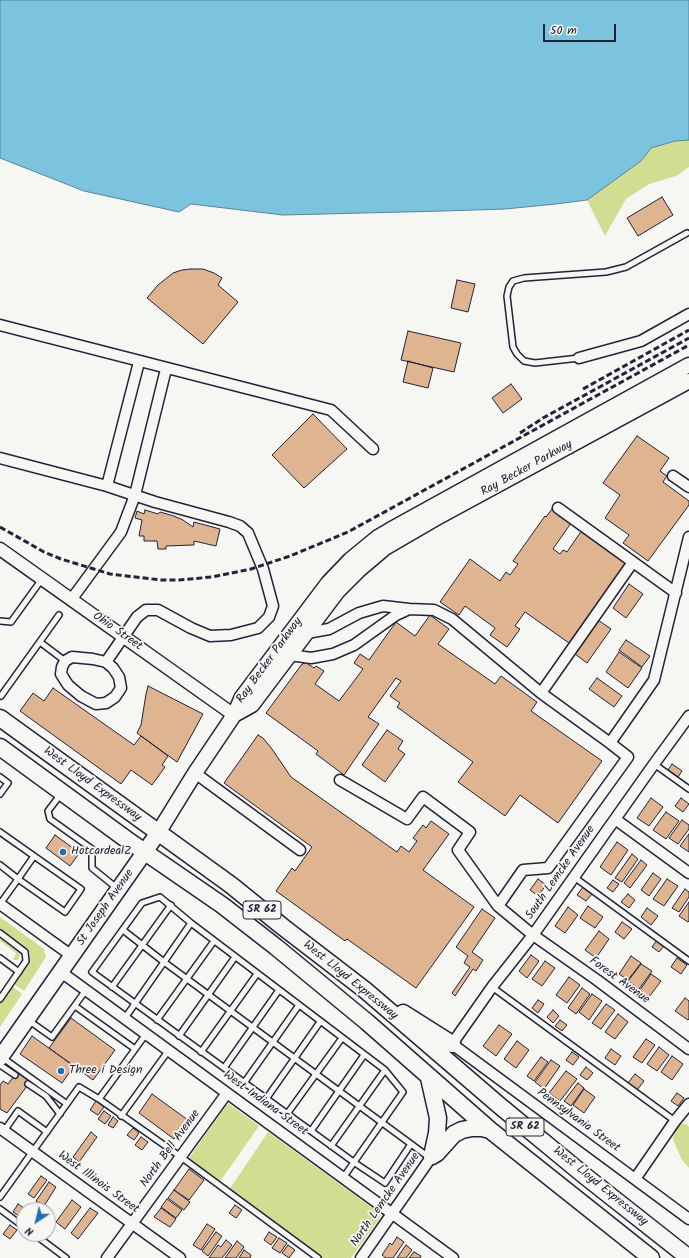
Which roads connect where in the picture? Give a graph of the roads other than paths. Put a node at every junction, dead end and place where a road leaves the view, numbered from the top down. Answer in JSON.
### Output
{"nodes":[{"id":1,"x":687,"y":233,"type":"dead end"},
{"id":2,"x":689,"y":314,"type":"edge"},
{"id":3,"x":0,"y":325,"type":"edge"},
{"id":4,"x":579,"y":358,"type":"joint"},
{"id":5,"x":139,"y":362,"type":"junction"},
{"id":6,"x":689,"y":365,"type":"edge"},
{"id":7,"x":166,"y":368,"type":"junction"},
{"id":8,"x":689,"y":381,"type":"edge"},
{"id":9,"x":373,"y":449,"type":"dead end"},
{"id":10,"x":0,"y":458,"type":"edge"},
{"id":11,"x":673,"y":476,"type":"dead end"},
{"id":12,"x":107,"y":486,"type":"junction"},
{"id":13,"x":689,"y":487,"type":"edge"},
{"id":14,"x":135,"y":495,"type":"junction"},
{"id":15,"x":558,"y":508,"type":"dead end"},
{"id":16,"x":689,"y":537,"type":"edge"},
{"id":17,"x":0,"y":549,"type":"edge"},
{"id":18,"x":633,"y":562,"type":"junction"},
{"id":19,"x":42,"y":579,"type":"junction"},
{"id":20,"x":676,"y":593,"type":"junction"},
{"id":21,"x":71,"y":600,"type":"junction"},
{"id":22,"x":408,"y":609,"type":"junction"},
{"id":23,"x":59,"y":615,"type":"dead end"},
{"id":24,"x":0,"y":621,"type":"edge"},
{"id":25,"x":307,"y":633,"type":"junction"},
{"id":26,"x":123,"y":637,"type":"junction"},
{"id":27,"x":40,"y":642,"type":"junction"},
{"id":28,"x":290,"y":655,"type":"junction"},
{"id":29,"x":66,"y":662,"type":"junction"},
{"id":30,"x":106,"y":662,"type":"junction"},
{"id":31,"x":541,"y":693,"type":"junction"},
{"id":32,"x":1,"y":696,"type":"dead end"},
{"id":33,"x":234,"y":715,"type":"junction"},
{"id":34,"x":689,"y":716,"type":"edge"},
{"id":35,"x":0,"y":718,"type":"edge"},
{"id":36,"x":610,"y":743,"type":"junction"},
{"id":37,"x":0,"y":747,"type":"edge"},
{"id":38,"x":654,"y":764,"type":"junction"},
{"id":39,"x":195,"y":773,"type":"junction"},
{"id":40,"x":0,"y":777,"type":"edge"},
{"id":41,"x":340,"y":780,"type":"dead end"},
{"id":42,"x":689,"y":790,"type":"edge"},
{"id":43,"x":62,"y":793,"type":"junction"},
{"id":44,"x":0,"y":794,"type":"edge"},
{"id":45,"x":615,"y":819,"type":"junction"},
{"id":46,"x":0,"y":832,"type":"edge"},
{"id":47,"x":158,"y":833,"type":"junction"},
{"id":48,"x":300,"y":850,"type":"dead end"},
{"id":49,"x":145,"y":852,"type":"junction"},
{"id":50,"x":34,"y":856,"type":"junction"},
{"id":51,"x":0,"y":866,"type":"edge"},
{"id":52,"x":689,"y":873,"type":"edge"},
{"id":53,"x":574,"y":877,"type":"junction"},
{"id":54,"x":18,"y":879,"type":"junction"},
{"id":55,"x":119,"y":889,"type":"junction"},
{"id":56,"x":0,"y":904,"type":"edge"},
{"id":57,"x":170,"y":906,"type":"junction"},
{"id":58,"x":498,"y":906,"type":"junction"},
{"id":59,"x":191,"y":923,"type":"junction"},
{"id":60,"x":123,"y":930,"type":"junction"},
{"id":61,"x":0,"y":933,"type":"edge"},
{"id":62,"x":533,"y":935,"type":"junction"},
{"id":63,"x":214,"y":941,"type":"junction"},
{"id":64,"x":142,"y":945,"type":"junction"},
{"id":65,"x":72,"y":956,"type":"junction"},
{"id":66,"x":235,"y":957,"type":"junction"},
{"id":67,"x":0,"y":958,"type":"edge"},
{"id":68,"x":689,"y":961,"type":"edge"},
{"id":69,"x":164,"y":962,"type":"junction"},
{"id":70,"x":19,"y":972,"type":"junction"},
{"id":71,"x":61,"y":972,"type":"junction"},
{"id":72,"x":257,"y":974,"type":"junction"},
{"id":73,"x":187,"y":979,"type":"junction"},
{"id":74,"x":112,"y":987,"type":"junction"},
{"id":75,"x":492,"y":987,"type":"junction"},
{"id":76,"x":86,"y":990,"type":"junction"},
{"id":77,"x":279,"y":990,"type":"junction"},
{"id":78,"x":364,"y":990,"type":"junction"},
{"id":79,"x":209,"y":995,"type":"junction"},
{"id":80,"x":0,"y":999,"type":"edge"},
{"id":81,"x":135,"y":1004,"type":"junction"},
{"id":82,"x":299,"y":1005,"type":"junction"},
{"id":83,"x":74,"y":1006,"type":"junction"},
{"id":84,"x":230,"y":1011,"type":"junction"},
{"id":85,"x":125,"y":1018,"type":"junction"},
{"id":86,"x":27,"y":1019,"type":"junction"},
{"id":87,"x":157,"y":1020,"type":"junction"},
{"id":88,"x":320,"y":1022,"type":"junction"},
{"id":89,"x":252,"y":1027,"type":"junction"},
{"id":90,"x":146,"y":1034,"type":"junction"},
{"id":91,"x":179,"y":1036,"type":"junction"},
{"id":92,"x":342,"y":1038,"type":"junction"},
{"id":93,"x":273,"y":1042,"type":"junction"},
{"id":94,"x":452,"y":1044,"type":"junction"},
{"id":95,"x":689,"y":1049,"type":"edge"},
{"id":96,"x":135,"y":1050,"type":"junction"},
{"id":97,"x":169,"y":1050,"type":"junction"},
{"id":98,"x":201,"y":1052,"type":"junction"},
{"id":99,"x":364,"y":1055,"type":"junction"},
{"id":100,"x":295,"y":1058,"type":"junction"},
{"id":101,"x":0,"y":1060,"type":"edge"},
{"id":102,"x":224,"y":1068,"type":"junction"},
{"id":103,"x":385,"y":1070,"type":"junction"},
{"id":104,"x":316,"y":1074,"type":"junction"},
{"id":105,"x":15,"y":1075,"type":"dead end"},
{"id":106,"x":429,"y":1078,"type":"junction"},
{"id":107,"x":244,"y":1083,"type":"junction"},
{"id":108,"x":28,"y":1084,"type":"dead end"},
{"id":109,"x":339,"y":1091,"type":"junction"},
{"id":110,"x":53,"y":1093,"type":"junction"},
{"id":111,"x":226,"y":1093,"type":"junction"},
{"id":112,"x":46,"y":1096,"type":"junction"},
{"id":113,"x":266,"y":1099,"type":"junction"},
{"id":114,"x":99,"y":1100,"type":"junction"},
{"id":115,"x":67,"y":1104,"type":"junction"},
{"id":116,"x":689,"y":1104,"type":"edge"},
{"id":117,"x":360,"y":1106,"type":"junction"},
{"id":118,"x":60,"y":1114,"type":"junction"},
{"id":119,"x":287,"y":1114,"type":"junction"},
{"id":120,"x":121,"y":1116,"type":"junction"},
{"id":121,"x":675,"y":1121,"type":"junction"},
{"id":122,"x":383,"y":1123,"type":"junction"},
{"id":123,"x":2,"y":1130,"type":"edge"},
{"id":124,"x":490,"y":1130,"type":"junction"},
{"id":125,"x":311,"y":1131,"type":"junction"},
{"id":126,"x":47,"y":1132,"type":"junction"},
{"id":127,"x":411,"y":1144,"type":"junction"},
{"id":128,"x":331,"y":1146,"type":"junction"},
{"id":129,"x":32,"y":1152,"type":"junction"},
{"id":130,"x":181,"y":1157,"type":"junction"},
{"id":131,"x":431,"y":1157,"type":"junction"},
{"id":132,"x":355,"y":1163,"type":"junction"},
{"id":133,"x":343,"y":1178,"type":"junction"},
{"id":134,"x":635,"y":1180,"type":"junction"},
{"id":135,"x":0,"y":1197,"type":"edge"},
{"id":136,"x":0,"y":1209,"type":"edge"},
{"id":137,"x":392,"y":1214,"type":"junction"},
{"id":138,"x":689,"y":1219,"type":"edge"},
{"id":139,"x":16,"y":1221,"type":"edge"},
{"id":140,"x":133,"y":1224,"type":"junction"},
{"id":141,"x":45,"y":1242,"type":"edge"},
{"id":142,"x":66,"y":1258,"type":"edge"},
{"id":143,"x":107,"y":1258,"type":"edge"},
{"id":144,"x":180,"y":1258,"type":"edge"},
{"id":145,"x":318,"y":1258,"type":"edge"},
{"id":146,"x":361,"y":1258,"type":"edge"},
{"id":147,"x":454,"y":1258,"type":"edge"},
{"id":148,"x":651,"y":1258,"type":"edge"},
{"id":149,"x":689,"y":1258,"type":"edge"}],
"edges":[{"from":1,"to":4,"type":"lane"},
{"from":2,"to":4,"type":"street"},
{"from":3,"to":5,"type":"street"},
{"from":5,"to":7,"type":"street"},
{"from":5,"to":12,"type":"street"},
{"from":6,"to":33,"type":"main road","name":"Ray Becker Parkway"},
{"from":7,"to":9,"type":"street"},
{"from":7,"to":14,"type":"street"},
{"from":8,"to":25,"type":"main road","name":"Ray Becker Parkway"},
{"from":10,"to":12,"type":"street"},
{"from":11,"to":13,"type":"street"},
{"from":12,"to":14,"type":"street"},
{"from":14,"to":21,"type":"street"},
{"from":14,"to":26,"type":"street"},
{"from":15,"to":18,"type":"street"},
{"from":16,"to":20,"type":"street"},
{"from":17,"to":19,"type":"street","name":"Ohio Street"},
{"from":18,"to":20,"type":"street"},
{"from":18,"to":31,"type":"street"},
{"from":19,"to":21,"type":"street","name":"Ohio Street"},
{"from":19,"to":24,"type":"lane"},
{"from":20,"to":36,"type":"street"},
{"from":21,"to":26,"type":"street","name":"Ohio Street"},
{"from":22,"to":25,"type":"street"},
{"from":22,"to":28,"type":"street"},
{"from":22,"to":31,"type":"street"},
{"from":23,"to":27,"type":"lane"},
{"from":25,"to":28,"type":"main road","name":"Ray Becker Parkway"},
{"from":26,"to":30,"type":"street"},
{"from":26,"to":33,"type":"street","name":"Ohio Street"},
{"from":27,"to":29,"type":"lane"},
{"from":27,"to":32,"type":"lane"},
{"from":28,"to":33,"type":"main road","name":"Ray Becker Parkway"},
{"from":29,"to":30,"type":"street"},
{"from":29,"to":30,"type":"street"},
{"from":31,"to":36,"type":"street"},
{"from":33,"to":39,"type":"main road","name":"St Joseph Avenue"},
{"from":34,"to":38,"type":"street","name":"South Lemcke Avenue"},
{"from":35,"to":47,"type":"highway","name":"West Lloyd Expressway","number":"SR 62"},
{"from":36,"to":58,"type":"street"},
{"from":37,"to":43,"type":"highway","name":"West Lloyd Expressway","number":"SR 62"},
{"from":38,"to":42,"type":"lane"},
{"from":38,"to":45,"type":"street","name":"South Lemcke Avenue"},
{"from":39,"to":47,"type":"main road","name":"St Joseph Avenue"},
{"from":39,"to":48,"type":"street"},
{"from":40,"to":44,"type":"lane"},
{"from":41,"to":58,"type":"street","name":"Forest Avenue"},
{"from":43,"to":49,"type":"highway","name":"West Lloyd Expressway","number":"SR 62"},
{"from":43,"to":55,"type":"lane"},
{"from":45,"to":52,"type":"street"},
{"from":45,"to":53,"type":"street","name":"South Lemcke Avenue"},
{"from":46,"to":50,"type":"lane"},
{"from":47,"to":49,"type":"main road","name":"St Joseph Avenue"},
{"from":47,"to":78,"type":"highway","name":"West Lloyd Expressway","number":"SR 62"},
{"from":49,"to":55,"type":"main road","name":"St Joseph Avenue"},
{"from":49,"to":106,"type":"highway","name":"West Lloyd Expressway","number":"SR 62"},
{"from":50,"to":54,"type":"lane"},
{"from":50,"to":54,"type":"lane"},
{"from":51,"to":54,"type":"lane"},
{"from":53,"to":62,"type":"street","name":"South Lemcke Avenue"},
{"from":53,"to":68,"type":"lane"},
{"from":54,"to":56,"type":"lane"},
{"from":55,"to":65,"type":"main road","name":"St Joseph Avenue"},
{"from":56,"to":65,"type":"street"},
{"from":57,"to":59,"type":"lane"},
{"from":57,"to":60,"type":"lane"},
{"from":57,"to":64,"type":"lane"},
{"from":58,"to":62,"type":"street","name":"Forest Avenue"},
{"from":59,"to":63,"type":"lane"},
{"from":59,"to":69,"type":"lane"},
{"from":60,"to":64,"type":"lane"},
{"from":60,"to":74,"type":"lane"},
{"from":61,"to":70,"type":"lane"},
{"from":62,"to":75,"type":"street","name":"South Lemcke Avenue"},
{"from":62,"to":95,"type":"street","name":"Forest Avenue"},
{"from":63,"to":66,"type":"lane"},
{"from":63,"to":73,"type":"lane"},
{"from":64,"to":69,"type":"lane"},
{"from":64,"to":74,"type":"lane"},
{"from":65,"to":71,"type":"main road","name":"St Joseph Avenue"},
{"from":66,"to":72,"type":"lane"},
{"from":66,"to":79,"type":"lane"},
{"from":67,"to":70,"type":"lane"},
{"from":69,"to":73,"type":"lane"},
{"from":69,"to":81,"type":"lane"},
{"from":70,"to":80,"type":"lane"},
{"from":71,"to":76,"type":"street","name":"West Indiana Street"},
{"from":71,"to":86,"type":"main road","name":"St Joseph Avenue"},
{"from":72,"to":77,"type":"lane"},
{"from":72,"to":84,"type":"lane"},
{"from":73,"to":79,"type":"lane"},
{"from":73,"to":87,"type":"lane"},
{"from":74,"to":81,"type":"lane"},
{"from":75,"to":94,"type":"street","name":"South Lemcke Avenue"},
{"from":75,"to":121,"type":"lane"},
{"from":76,"to":83,"type":"lane"},
{"from":76,"to":85,"type":"street","name":"West Indiana Street"},
{"from":77,"to":82,"type":"lane"},
{"from":77,"to":89,"type":"lane"},
{"from":78,"to":94,"type":"highway"},
{"from":78,"to":149,"type":"highway","name":"West Lloyd Expressway","number":"SR 62"},
{"from":79,"to":84,"type":"lane"},
{"from":79,"to":91,"type":"lane"},
{"from":81,"to":85,"type":"lane"},
{"from":81,"to":87,"type":"lane"},
{"from":82,"to":88,"type":"lane"},
{"from":82,"to":93,"type":"lane"},
{"from":83,"to":86,"type":"lane"},
{"from":83,"to":96,"type":"lane"},
{"from":84,"to":89,"type":"lane"},
{"from":84,"to":98,"type":"lane"},
{"from":85,"to":90,"type":"street","name":"West Indiana Street"},
{"from":86,"to":101,"type":"main road","name":"St Joseph Avenue"},
{"from":87,"to":91,"type":"lane"},
{"from":88,"to":92,"type":"lane"},
{"from":88,"to":100,"type":"lane"},
{"from":89,"to":93,"type":"lane"},
{"from":89,"to":102,"type":"lane"},
{"from":90,"to":96,"type":"lane"},
{"from":90,"to":97,"type":"street","name":"West Indiana Street"},
{"from":91,"to":98,"type":"lane"},
{"from":92,"to":99,"type":"lane"},
{"from":92,"to":104,"type":"lane"},
{"from":93,"to":100,"type":"lane"},
{"from":93,"to":107,"type":"lane"},
{"from":94,"to":134,"type":"street","name":"Pennsylvania Street"},
{"from":96,"to":114,"type":"lane"},
{"from":97,"to":111,"type":"street","name":"West Indiana Street"},
{"from":97,"to":120,"type":"lane"},
{"from":98,"to":102,"type":"lane"},
{"from":99,"to":103,"type":"lane"},
{"from":99,"to":109,"type":"lane"},
{"from":100,"to":104,"type":"lane"},
{"from":100,"to":113,"type":"lane"},
{"from":101,"to":105,"type":"lane"},
{"from":101,"to":110,"type":"lane"},
{"from":102,"to":107,"type":"lane"},
{"from":103,"to":117,"type":"lane"},
{"from":103,"to":122,"type":"lane"},
{"from":104,"to":109,"type":"lane"},
{"from":104,"to":119,"type":"lane"},
{"from":106,"to":124,"type":"highway","name":"West Lloyd Expressway","number":"SR 62"},
{"from":106,"to":131,"type":"highway"},
{"from":107,"to":113,"type":"lane"},
{"from":108,"to":112,"type":"lane"},
{"from":109,"to":117,"type":"lane"},
{"from":109,"to":125,"type":"lane"},
{"from":110,"to":112,"type":"lane"},
{"from":110,"to":115,"type":"lane"},
{"from":111,"to":130,"type":"street","name":"North Bell Avenue"},
{"from":111,"to":133,"type":"street","name":"West Indiana Street"},
{"from":112,"to":118,"type":"lane"},
{"from":113,"to":119,"type":"lane"},
{"from":114,"to":115,"type":"lane"},
{"from":114,"to":120,"type":"lane"},
{"from":115,"to":118,"type":"lane"},
{"from":116,"to":121,"type":"street"},
{"from":117,"to":122,"type":"lane"},
{"from":117,"to":128,"type":"lane"},
{"from":118,"to":126,"type":"lane"},
{"from":119,"to":125,"type":"lane"},
{"from":120,"to":130,"type":"lane"},
{"from":121,"to":134,"type":"street"},
{"from":122,"to":127,"type":"lane"},
{"from":122,"to":132,"type":"lane"},
{"from":123,"to":126,"type":"lane"},
{"from":123,"to":129,"type":"street","name":"West Illinois Street"},
{"from":124,"to":131,"type":"highway"},
{"from":124,"to":148,"type":"highway","name":"West Lloyd Expressway","number":"SR 62"},
{"from":125,"to":128,"type":"lane"},
{"from":126,"to":129,"type":"lane"},
{"from":127,"to":131,"type":"lane"},
{"from":127,"to":132,"type":"lane"},
{"from":128,"to":132,"type":"lane"},
{"from":129,"to":135,"type":"lane"},
{"from":129,"to":140,"type":"street","name":"West Illinois Street"},
{"from":130,"to":140,"type":"street","name":"North Bell Avenue"},
{"from":130,"to":145,"type":"lane"},
{"from":131,"to":137,"type":"street","name":"North Lemcke Avenue"},
{"from":132,"to":133,"type":"lane"},
{"from":133,"to":137,"type":"street","name":"West Indiana Street"},
{"from":134,"to":138,"type":"street","name":"Pennsylvania Street"},
{"from":136,"to":139,"type":"lane"},
{"from":137,"to":146,"type":"street","name":"North Lemcke Avenue"},
{"from":137,"to":147,"type":"street","name":"West Indiana Street"},
{"from":140,"to":143,"type":"street","name":"North Bell Avenue"},
{"from":140,"to":144,"type":"street","name":"West Illinois Street"},
{"from":141,"to":142,"type":"lane"}]}
